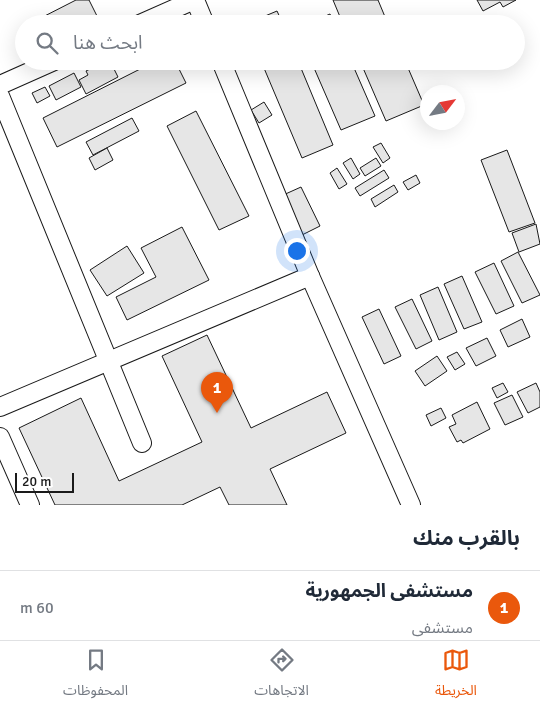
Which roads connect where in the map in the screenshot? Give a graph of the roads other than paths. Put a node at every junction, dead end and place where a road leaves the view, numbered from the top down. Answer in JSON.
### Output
{"nodes":[{"id":1,"x":195,"y":0,"type":"edge"},
{"id":2,"x":161,"y":15,"type":"edge"},
{"id":3,"x":201,"y":15,"type":"edge"},
{"id":4,"x":34,"y":70,"type":"edge"},
{"id":5,"x":225,"y":70,"type":"edge"},
{"id":6,"x":0,"y":85,"type":"edge"},
{"id":7,"x":0,"y":96,"type":"edge"},
{"id":8,"x":310,"y":276,"type":"junction"},
{"id":9,"x":110,"y":360,"type":"junction"},
{"id":10,"x":0,"y":407,"type":"edge"},
{"id":11,"x":0,"y":437,"type":"edge"},
{"id":12,"x":142,"y":444,"type":"dead end"},
{"id":13,"x":30,"y":505,"type":"edge"},
{"id":14,"x":410,"y":505,"type":"edge"}],
"edges":[{"from":1,"to":2,"type":"street"},
{"from":1,"to":3,"type":"street"},
{"from":4,"to":6,"type":"street"},
{"from":5,"to":8,"type":"street"},
{"from":7,"to":9,"type":"street"},
{"from":8,"to":9,"type":"street"},
{"from":8,"to":14,"type":"street"},
{"from":9,"to":10,"type":"street"},
{"from":9,"to":12,"type":"street"},
{"from":11,"to":13,"type":"street"}]}
